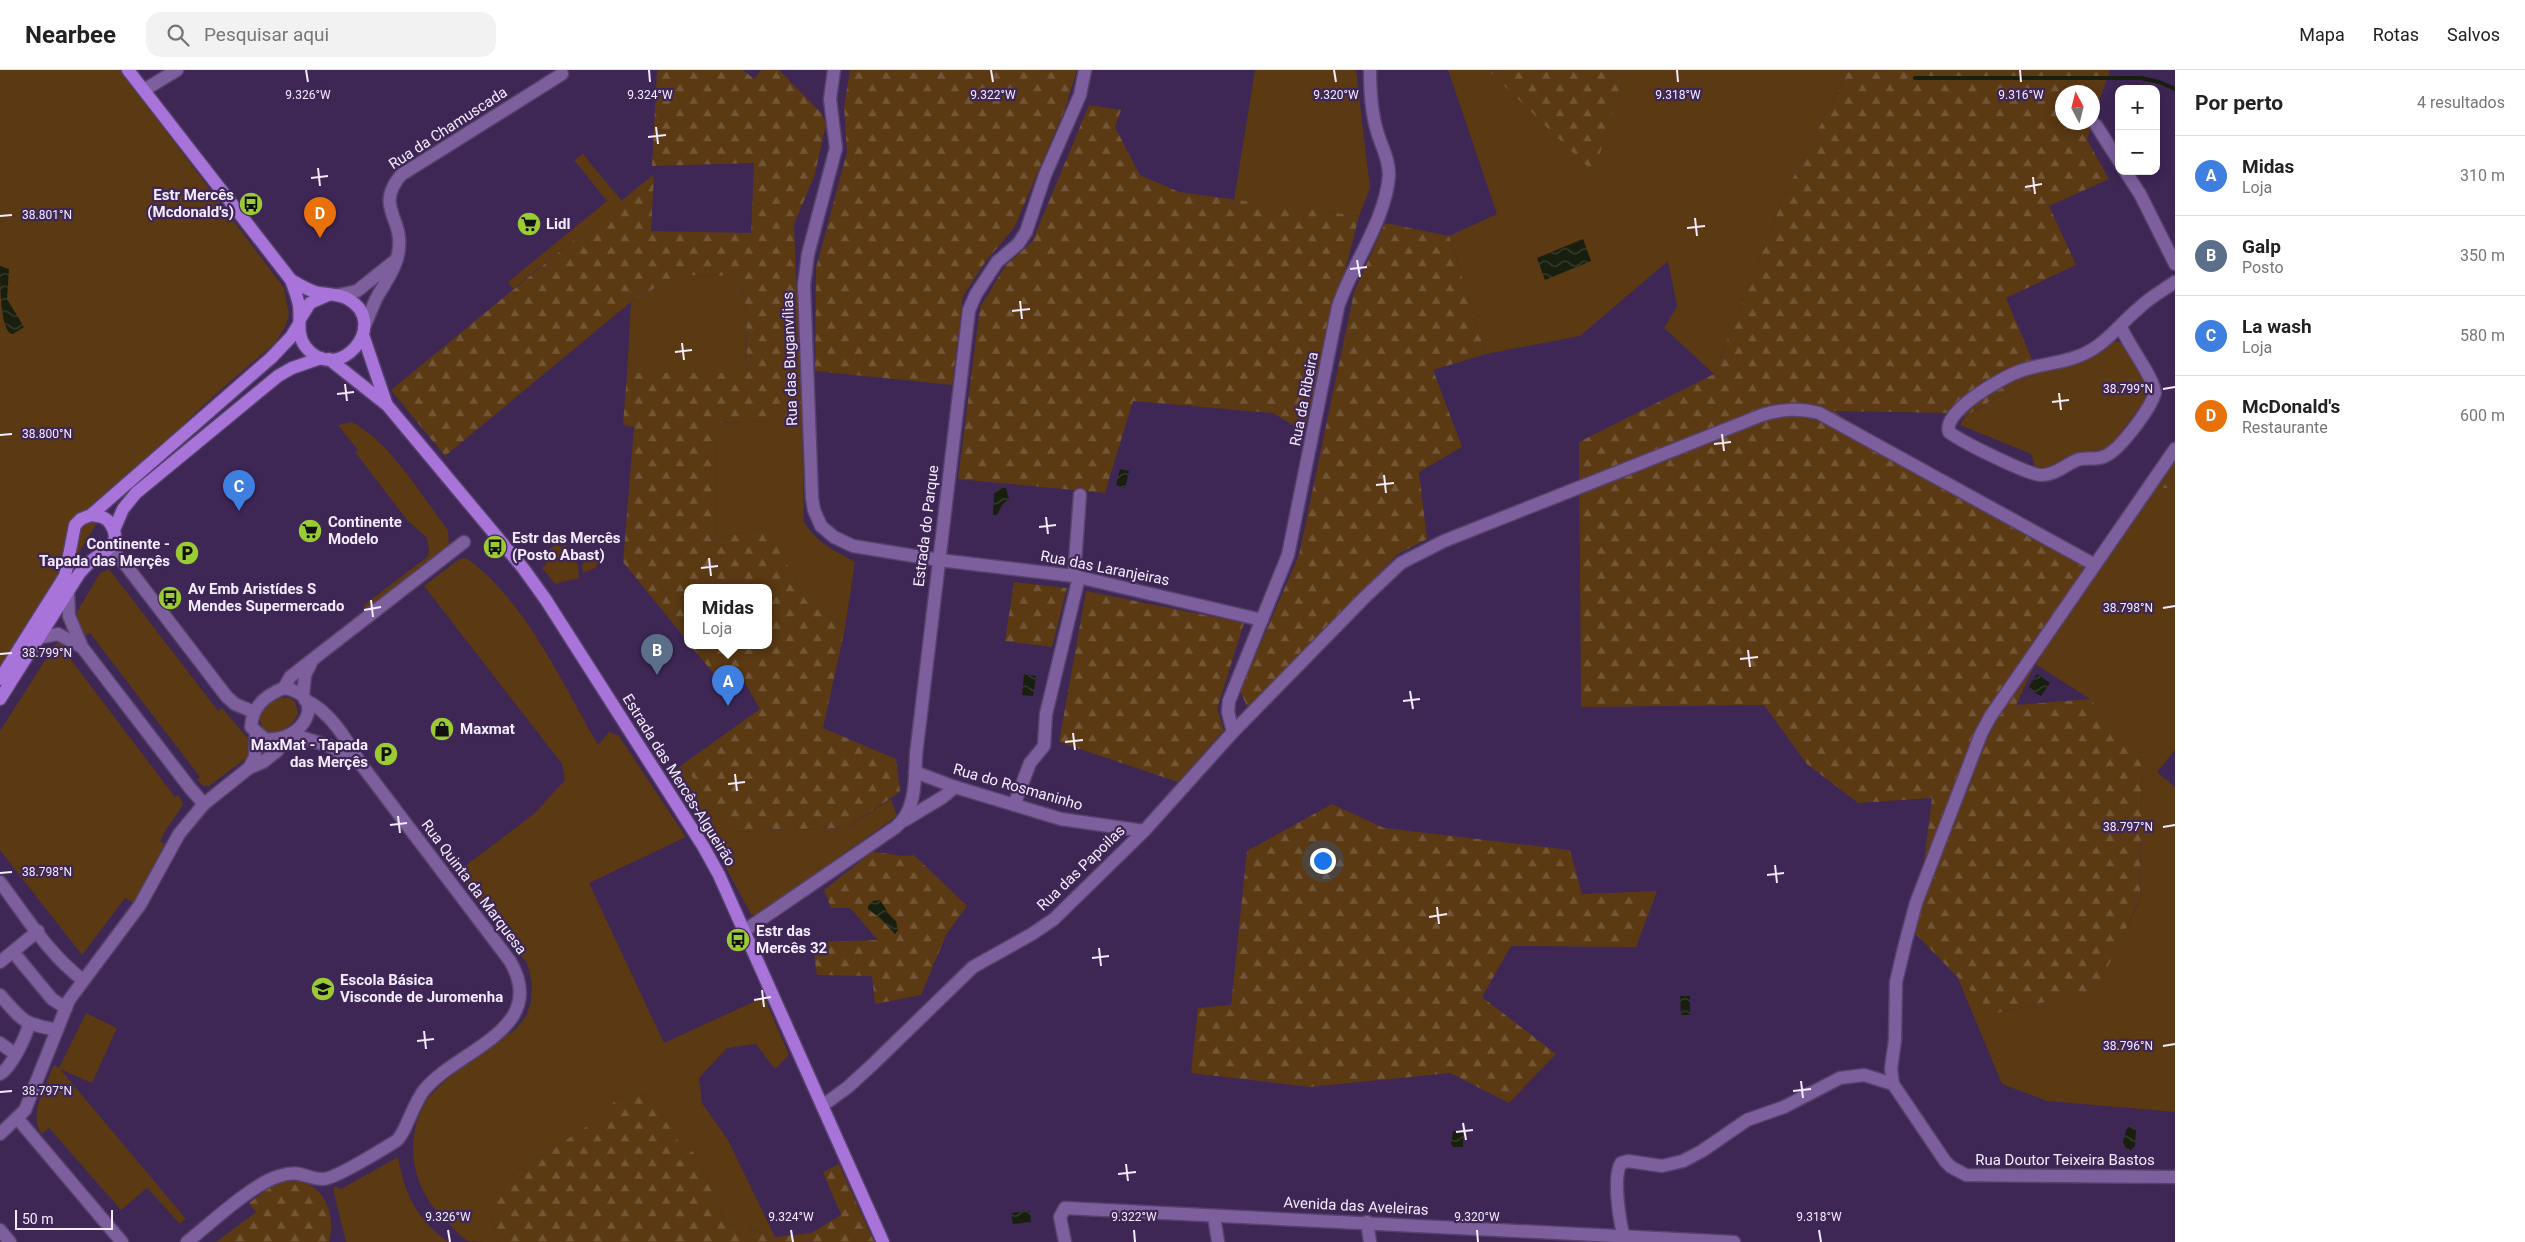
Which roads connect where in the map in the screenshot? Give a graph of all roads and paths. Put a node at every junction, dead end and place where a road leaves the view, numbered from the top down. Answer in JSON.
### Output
{"nodes":[{"id":1,"x":128,"y":70,"type":"edge"},
{"id":2,"x":177,"y":70,"type":"edge"},
{"id":3,"x":834,"y":70,"type":"edge"},
{"id":4,"x":1085,"y":70,"type":"edge"},
{"id":5,"x":1370,"y":70,"type":"edge"},
{"id":6,"x":562,"y":74,"type":"dead end"},
{"id":7,"x":144,"y":90,"type":"junction"},
{"id":8,"x":2099,"y":130,"type":"edge"},
{"id":9,"x":2115,"y":155,"type":"edge"},
{"id":10,"x":2128,"y":175,"type":"edge"},
{"id":11,"x":397,"y":259,"type":"junction"},
{"id":12,"x":2175,"y":264,"type":"edge"},
{"id":13,"x":291,"y":280,"type":"junction"},
{"id":14,"x":2175,"y":282,"type":"edge"},
{"id":15,"x":333,"y":295,"type":"junction"},
{"id":16,"x":300,"y":322,"type":"junction"},
{"id":17,"x":2121,"y":326,"type":"junction"},
{"id":18,"x":364,"y":331,"type":"junction"},
{"id":19,"x":325,"y":359,"type":"junction"},
{"id":20,"x":387,"y":405,"type":"junction"},
{"id":21,"x":2175,"y":449,"type":"edge"},
{"id":22,"x":1080,"y":495,"type":"dead end"},
{"id":23,"x":91,"y":515,"type":"junction"},
{"id":24,"x":114,"y":530,"type":"junction"},
{"id":25,"x":74,"y":542,"type":"junction"},
{"id":26,"x":464,"y":542,"type":"dead end"},
{"id":27,"x":110,"y":549,"type":"junction"},
{"id":28,"x":96,"y":557,"type":"junction"},
{"id":29,"x":939,"y":560,"type":"junction"},
{"id":30,"x":2095,"y":565,"type":"junction"},
{"id":31,"x":1076,"y":576,"type":"junction"},
{"id":32,"x":68,"y":591,"type":"junction"},
{"id":33,"x":1262,"y":620,"type":"junction"},
{"id":34,"x":38,"y":638,"type":"junction"},
{"id":35,"x":82,"y":648,"type":"junction"},
{"id":36,"x":311,"y":663,"type":"junction"},
{"id":37,"x":0,"y":679,"type":"edge"},
{"id":38,"x":284,"y":688,"type":"junction"},
{"id":39,"x":0,"y":698,"type":"edge"},
{"id":40,"x":304,"y":698,"type":"junction"},
{"id":41,"x":254,"y":712,"type":"junction"},
{"id":42,"x":1233,"y":732,"type":"junction"},
{"id":43,"x":256,"y":734,"type":"junction"},
{"id":44,"x":288,"y":736,"type":"junction"},
{"id":45,"x":360,"y":763,"type":"junction"},
{"id":46,"x":248,"y":768,"type":"junction"},
{"id":47,"x":916,"y":772,"type":"junction"},
{"id":48,"x":955,"y":787,"type":"junction"},
{"id":49,"x":204,"y":804,"type":"junction"},
{"id":50,"x":1014,"y":805,"type":"junction"},
{"id":51,"x":905,"y":820,"type":"junction"},
{"id":52,"x":1144,"y":831,"type":"junction"},
{"id":53,"x":0,"y":882,"type":"edge"},
{"id":54,"x":38,"y":931,"type":"junction"},
{"id":55,"x":744,"y":931,"type":"junction"},
{"id":56,"x":13,"y":952,"type":"junction"},
{"id":57,"x":0,"y":962,"type":"edge"},
{"id":58,"x":83,"y":980,"type":"junction"},
{"id":59,"x":0,"y":995,"type":"edge"},
{"id":60,"x":66,"y":1008,"type":"junction"},
{"id":61,"x":29,"y":1024,"type":"junction"},
{"id":62,"x":57,"y":1030,"type":"junction"},
{"id":63,"x":0,"y":1043,"type":"edge"},
{"id":64,"x":15,"y":1054,"type":"junction"},
{"id":65,"x":0,"y":1074,"type":"edge"},
{"id":66,"x":1893,"y":1084,"type":"junction"},
{"id":67,"x":822,"y":1106,"type":"junction"},
{"id":68,"x":18,"y":1119,"type":"junction"},
{"id":69,"x":0,"y":1134,"type":"edge"},
{"id":70,"x":2175,"y":1177,"type":"edge"},
{"id":71,"x":1214,"y":1216,"type":"junction"},
{"id":72,"x":1367,"y":1222,"type":"junction"},
{"id":73,"x":0,"y":1230,"type":"edge"},
{"id":74,"x":1624,"y":1239,"type":"edge"},
{"id":75,"x":10,"y":1242,"type":"edge"},
{"id":76,"x":122,"y":1242,"type":"edge"},
{"id":77,"x":187,"y":1242,"type":"edge"},
{"id":78,"x":883,"y":1242,"type":"edge"},
{"id":79,"x":1065,"y":1242,"type":"edge"},
{"id":80,"x":1218,"y":1242,"type":"edge"},
{"id":81,"x":1370,"y":1242,"type":"edge"},
{"id":82,"x":1734,"y":1242,"type":"edge"}],
"edges":[{"from":1,"to":7,"type":"street","name":"Estrada das Mercês-Algueirão"},
{"from":2,"to":7,"type":"street"},
{"from":3,"to":29,"type":"street","name":"Rua das Buganvílias"},
{"from":4,"to":29,"type":"street","name":"Estrada do Parque"},
{"from":5,"to":33,"type":"street","name":"Rua da Ribeira"},
{"from":6,"to":11,"type":"street","name":"Rua da Chamuscada"},
{"from":7,"to":13,"type":"street","name":"Estrada das Mercês-Algueirão"},
{"from":8,"to":9,"type":"street"},
{"from":10,"to":12,"type":"street"},
{"from":11,"to":15,"type":"street"},
{"from":11,"to":18,"type":"street","name":"Rua da Chamuscada"},
{"from":13,"to":15,"type":"street","name":"Estrada das Mercês-Algueirão"},
{"from":13,"to":16,"type":"street","name":"Estrada das Mercês-Algueirão"},
{"from":14,"to":17,"type":"street"},
{"from":15,"to":16,"type":"street"},
{"from":15,"to":18,"type":"street","name":"Estrada das Mercês-Algueirão"},
{"from":16,"to":19,"type":"street","name":"Estrada das Mercês-Algueirão"},
{"from":16,"to":23,"type":"street"},
{"from":17,"to":17,"type":"street"},
{"from":18,"to":19,"type":"street"},
{"from":18,"to":20,"type":"street","name":"Estrada das Mercês-Algueirão"},
{"from":19,"to":20,"type":"street","name":"Estrada das Mercês-Algueirão"},
{"from":19,"to":24,"type":"street"},
{"from":20,"to":55,"type":"street","name":"Estrada das Mercês-Algueirão"},
{"from":21,"to":30,"type":"street"},
{"from":22,"to":31,"type":"street"},
{"from":23,"to":24,"type":"street"},
{"from":23,"to":25,"type":"street"},
{"from":24,"to":27,"type":"street"},
{"from":25,"to":28,"type":"street"},
{"from":25,"to":37,"type":"street"},
{"from":26,"to":36,"type":"street"},
{"from":27,"to":28,"type":"street"},
{"from":27,"to":41,"type":"street"},
{"from":28,"to":32,"type":"street"},
{"from":29,"to":31,"type":"street","name":"Rua das Laranjeiras"},
{"from":29,"to":47,"type":"street","name":"Estrada do Parque"},
{"from":30,"to":42,"type":"street","name":"Rua das Papoilas"},
{"from":30,"to":66,"type":"street"},
{"from":31,"to":33,"type":"street","name":"Rua das Laranjeiras"},
{"from":31,"to":50,"type":"street"},
{"from":32,"to":34,"type":"street"},
{"from":32,"to":35,"type":"street"},
{"from":33,"to":42,"type":"street","name":"Rua da Ribeira"},
{"from":34,"to":35,"type":"street"},
{"from":34,"to":39,"type":"street"},
{"from":35,"to":49,"type":"street"},
{"from":36,"to":38,"type":"street"},
{"from":36,"to":40,"type":"street"},
{"from":38,"to":40,"type":"street"},
{"from":38,"to":41,"type":"street"},
{"from":40,"to":44,"type":"street"},
{"from":40,"to":45,"type":"street","name":"Rua Quinta da Marquesa"},
{"from":41,"to":43,"type":"street"},
{"from":42,"to":52,"type":"street","name":"Rua das Papoilas"},
{"from":43,"to":44,"type":"street"},
{"from":43,"to":46,"type":"street"},
{"from":44,"to":45,"type":"street","name":"Rua Quinta da Marquesa"},
{"from":44,"to":46,"type":"street"},
{"from":45,"to":77,"type":"street","name":"Rua Quinta da Marquesa"},
{"from":46,"to":49,"type":"street"},
{"from":47,"to":48,"type":"street","name":"Rua do Rosmaninho"},
{"from":47,"to":51,"type":"street","name":"Estrada do Parque"},
{"from":48,"to":50,"type":"street","name":"Rua do Rosmaninho"},
{"from":48,"to":51,"type":"street"},
{"from":49,"to":58,"type":"street"},
{"from":50,"to":52,"type":"street","name":"Rua do Rosmaninho"},
{"from":51,"to":55,"type":"street"},
{"from":52,"to":67,"type":"street","name":"Rua das Papoilas"},
{"from":53,"to":54,"type":"street"},
{"from":54,"to":56,"type":"street"},
{"from":54,"to":58,"type":"street"},
{"from":55,"to":67,"type":"street","name":"Estrada das Mercês-Algueirão"},
{"from":56,"to":57,"type":"street"},
{"from":56,"to":60,"type":"street"},
{"from":58,"to":60,"type":"street"},
{"from":59,"to":61,"type":"street"},
{"from":60,"to":62,"type":"street"},
{"from":61,"to":62,"type":"street"},
{"from":61,"to":64,"type":"street"},
{"from":62,"to":68,"type":"street"},
{"from":63,"to":64,"type":"street"},
{"from":64,"to":65,"type":"street"},
{"from":66,"to":70,"type":"street","name":"Rua Doutor Teixeira Bastos"},
{"from":66,"to":74,"type":"street"},
{"from":67,"to":78,"type":"street","name":"Estrada das Mercês-Algueirão"},
{"from":68,"to":69,"type":"street"},
{"from":68,"to":76,"type":"street"},
{"from":71,"to":72,"type":"street","name":"Avenida das Aveleiras"},
{"from":71,"to":79,"type":"street","name":"Avenida das Aveleiras"},
{"from":71,"to":80,"type":"street"},
{"from":72,"to":74,"type":"street","name":"Avenida das Aveleiras"},
{"from":72,"to":81,"type":"street"},
{"from":73,"to":75,"type":"street"},
{"from":74,"to":82,"type":"street","name":"Avenida das Aveleiras"}]}
